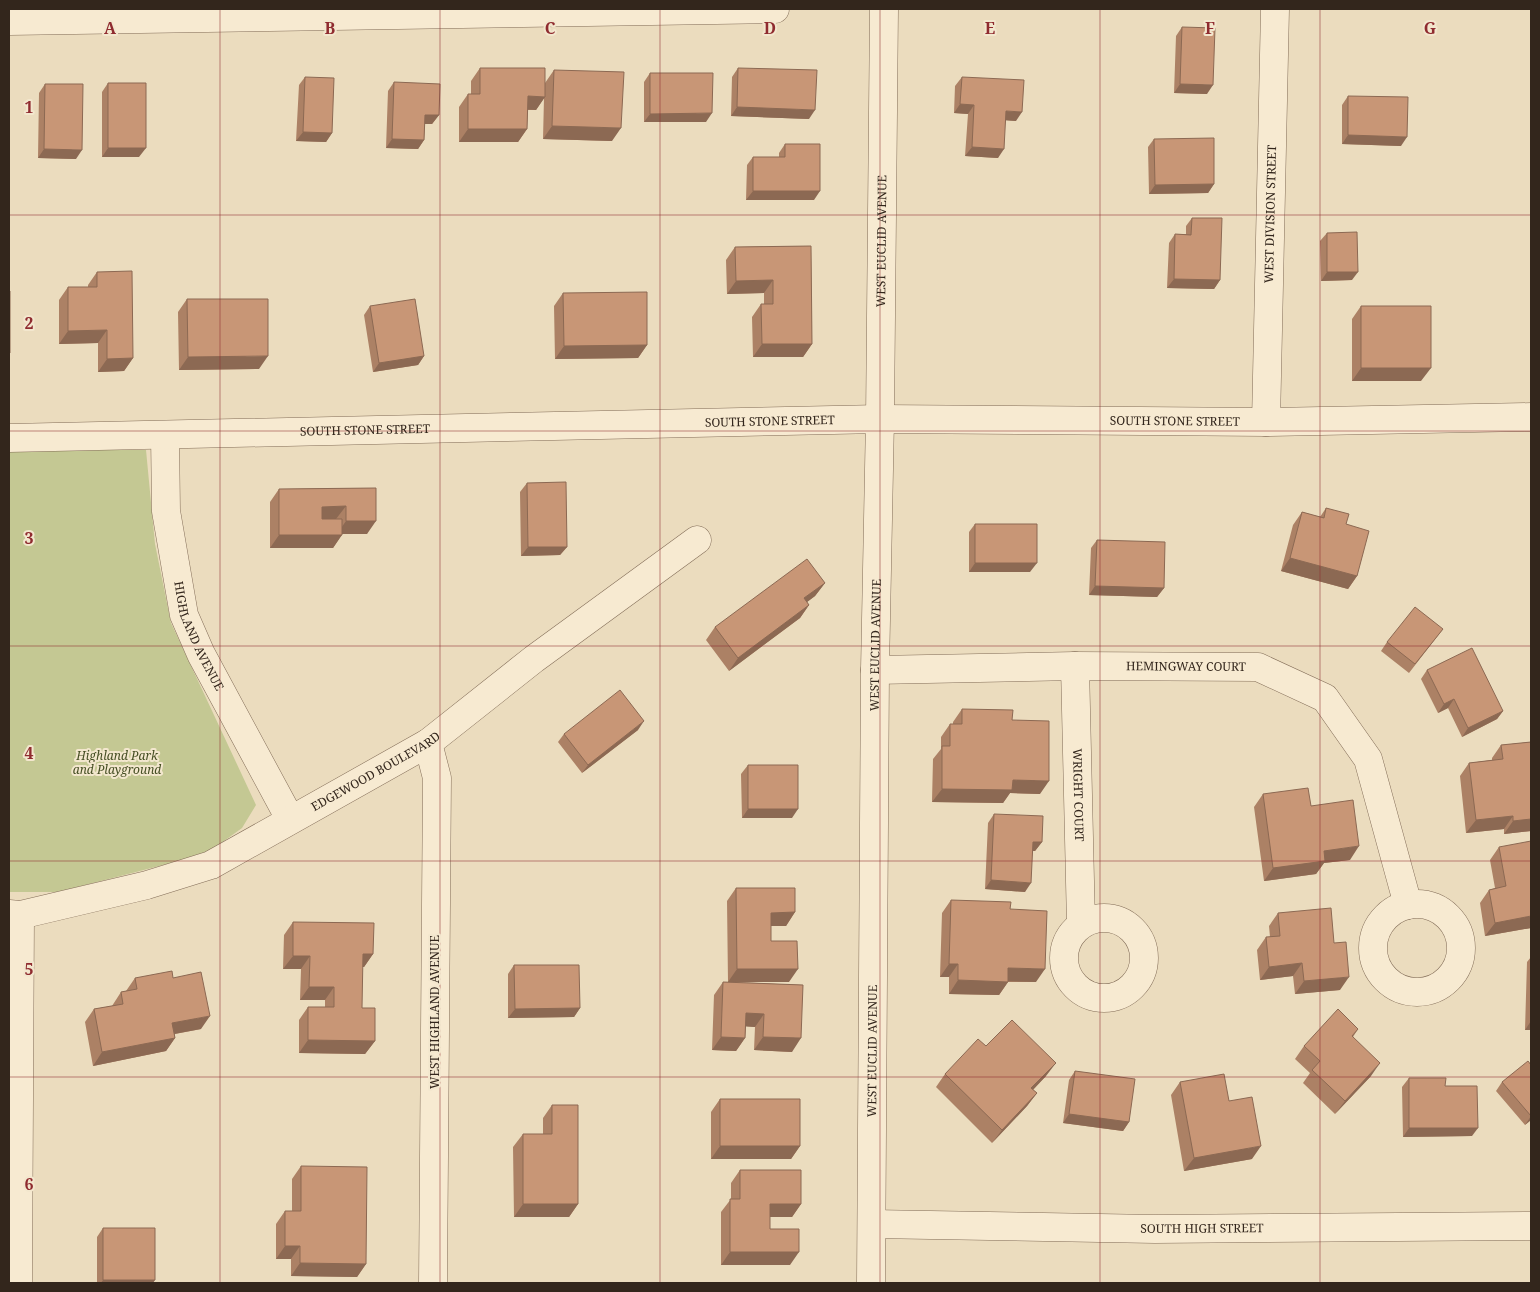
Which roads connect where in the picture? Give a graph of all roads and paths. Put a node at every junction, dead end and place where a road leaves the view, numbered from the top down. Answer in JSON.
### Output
{"nodes":[{"id":1,"x":775,"y":9,"type":"edge"},
{"id":2,"x":884,"y":9,"type":"edge"},
{"id":3,"x":1275,"y":9,"type":"edge"},
{"id":4,"x":9,"y":21,"type":"edge"},
{"id":5,"x":1531,"y":417,"type":"edge"},
{"id":6,"x":880,"y":419,"type":"junction"},
{"id":7,"x":1266,"y":422,"type":"junction"},
{"id":8,"x":165,"y":435,"type":"junction"},
{"id":9,"x":9,"y":438,"type":"edge"},
{"id":10,"x":697,"y":540,"type":"dead end"},
{"id":11,"x":1075,"y":666,"type":"junction"},
{"id":12,"x":875,"y":670,"type":"junction"},
{"id":13,"x":428,"y":743,"type":"junction"},
{"id":14,"x":290,"y":819,"type":"junction"},
{"id":15,"x":1408,"y":905,"type":"dead end"},
{"id":16,"x":14,"y":915,"type":"edge"},
{"id":17,"x":1081,"y":924,"type":"dead end"},
{"id":18,"x":14,"y":1115,"type":"edge"},
{"id":19,"x":872,"y":1224,"type":"junction"},
{"id":20,"x":1531,"y":1226,"type":"edge"},
{"id":21,"x":18,"y":1283,"type":"edge"},
{"id":22,"x":433,"y":1283,"type":"edge"},
{"id":23,"x":871,"y":1283,"type":"edge"}],
"edges":[{"from":1,"to":4,"type":"street"},
{"from":2,"to":6,"type":"street","name":"WEST EUCLID AVENUE"},
{"from":3,"to":7,"type":"street","name":"WEST DIVISION STREET"},
{"from":5,"to":7,"type":"street","name":"SOUTH STONE STREET"},
{"from":6,"to":7,"type":"street","name":"SOUTH STONE STREET"},
{"from":6,"to":8,"type":"street","name":"SOUTH STONE STREET"},
{"from":6,"to":12,"type":"street","name":"WEST EUCLID AVENUE"},
{"from":8,"to":9,"type":"street","name":"SOUTH STONE STREET"},
{"from":8,"to":14,"type":"street","name":"HIGHLAND AVENUE"},
{"from":10,"to":13,"type":"street","name":"EDGEWOOD BOULEVARD"},
{"from":11,"to":12,"type":"street","name":"HEMINGWAY COURT"},
{"from":11,"to":15,"type":"street","name":"HEMINGWAY COURT"},
{"from":11,"to":17,"type":"street","name":"WRIGHT COURT"},
{"from":12,"to":19,"type":"street","name":"WEST EUCLID AVENUE"},
{"from":13,"to":14,"type":"street","name":"EDGEWOOD BOULEVARD"},
{"from":13,"to":22,"type":"street","name":"WEST HIGHLAND AVENUE"},
{"from":14,"to":16,"type":"street","name":"EDGEWOOD BOULEVARD"},
{"from":16,"to":18,"type":"street"},
{"from":18,"to":21,"type":"street"},
{"from":19,"to":20,"type":"street","name":"SOUTH HIGH STREET"},
{"from":19,"to":23,"type":"street","name":"WEST EUCLID AVENUE"}]}
